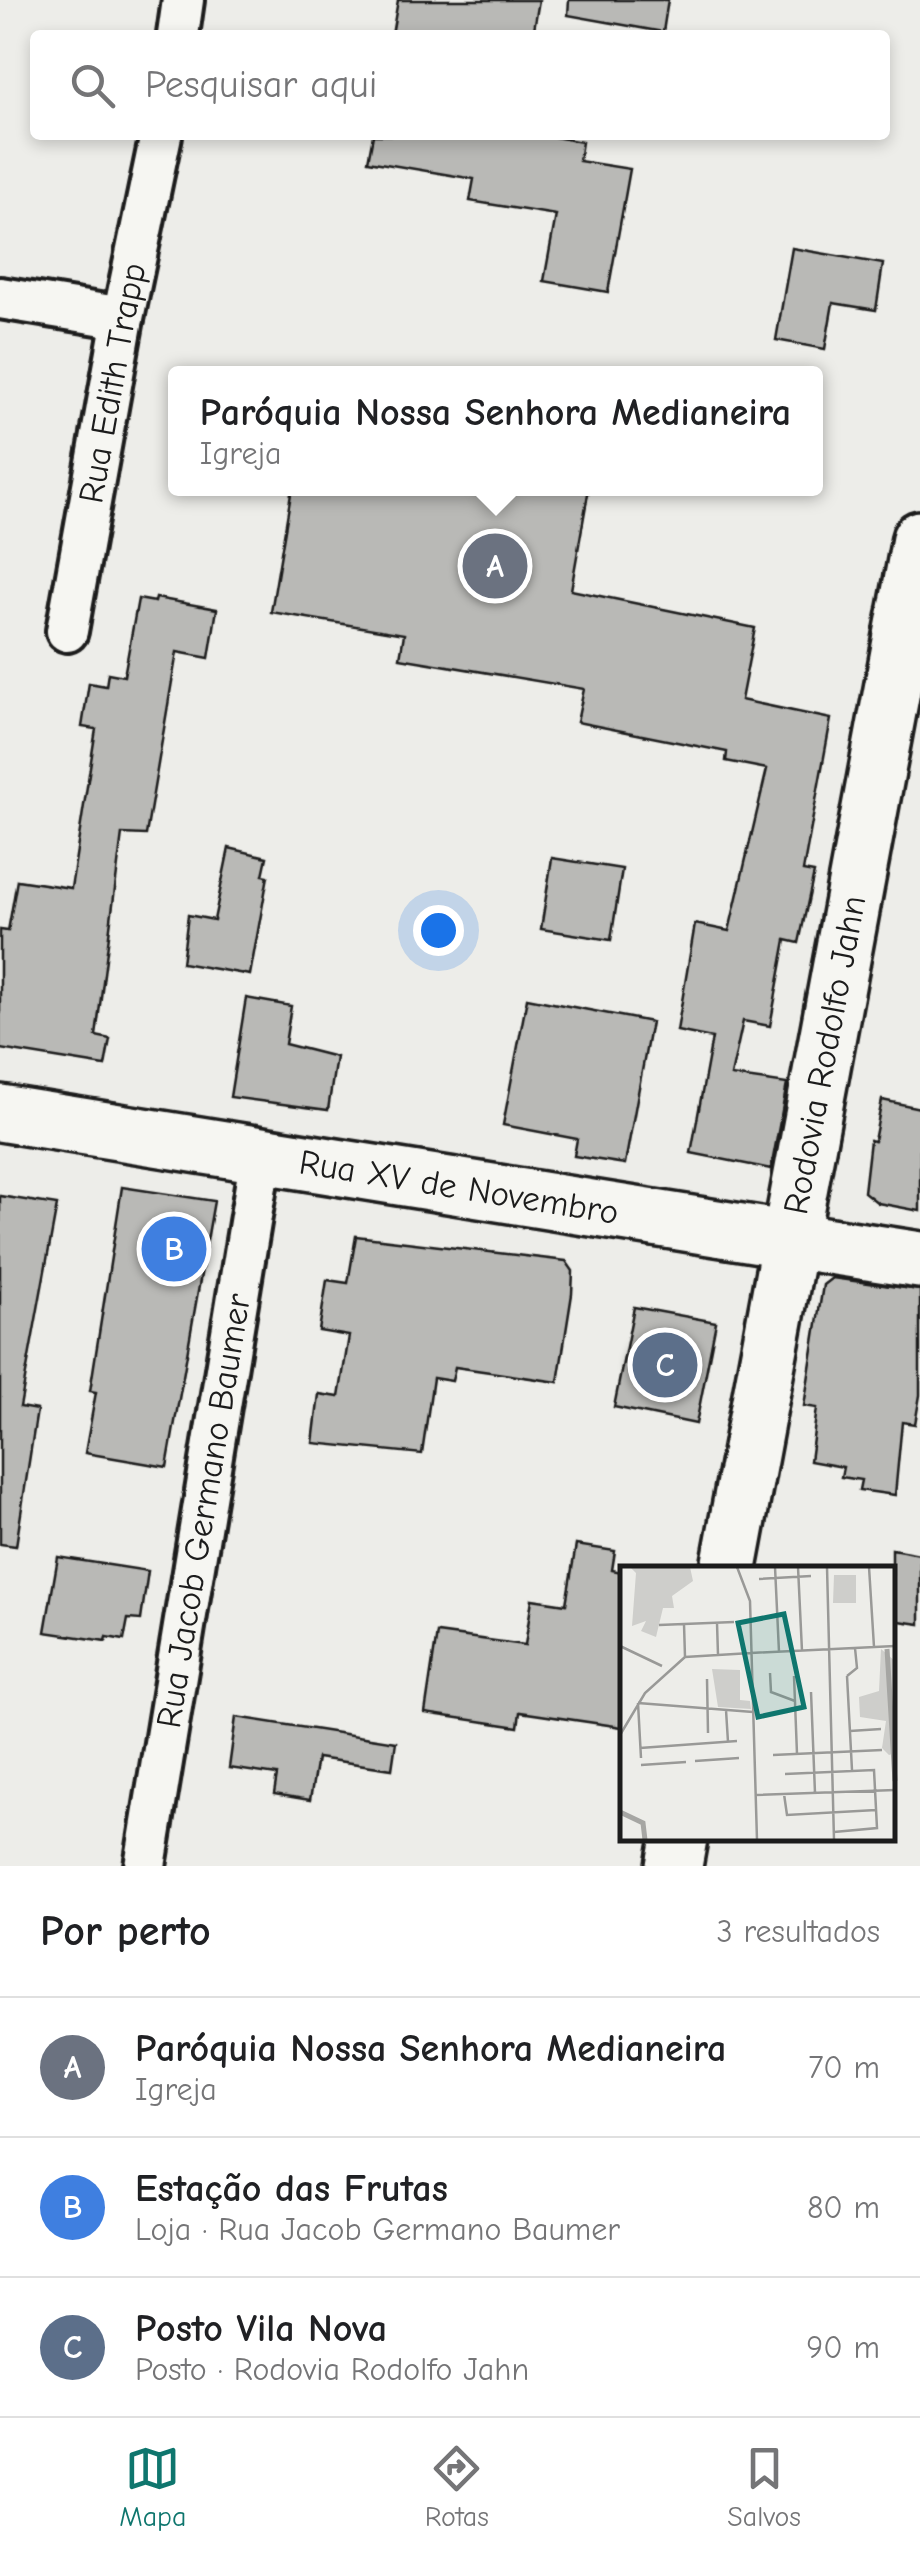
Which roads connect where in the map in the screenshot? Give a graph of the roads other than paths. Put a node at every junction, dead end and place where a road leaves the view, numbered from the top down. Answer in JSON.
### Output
{"nodes":[{"id":1,"x":184,"y":0,"type":"edge"},
{"id":2,"x":179,"y":30,"type":"edge"},
{"id":3,"x":160,"y":140,"type":"edge"},
{"id":4,"x":0,"y":298,"type":"edge"},
{"id":5,"x":122,"y":318,"type":"junction"},
{"id":6,"x":920,"y":538,"type":"edge"},
{"id":7,"x":67,"y":631,"type":"dead end"},
{"id":8,"x":0,"y":1114,"type":"edge"},
{"id":9,"x":261,"y":1155,"type":"junction"},
{"id":10,"x":792,"y":1240,"type":"junction"},
{"id":11,"x":920,"y":1260,"type":"edge"},
{"id":12,"x":730,"y":1566,"type":"edge"},
{"id":13,"x":678,"y":1841,"type":"edge"},
{"id":14,"x":145,"y":1866,"type":"edge"},
{"id":15,"x":674,"y":1866,"type":"edge"}],
"edges":[{"from":1,"to":2,"type":"street"},
{"from":3,"to":5,"type":"street","name":"Rua Edith Trapp"},
{"from":4,"to":5,"type":"street"},
{"from":5,"to":7,"type":"street","name":"Rua Edith Trapp"},
{"from":6,"to":10,"type":"main road","name":"Rodovia Rodolfo Jahn"},
{"from":8,"to":9,"type":"main road","name":"Rua XV de Novembro"},
{"from":9,"to":10,"type":"main road","name":"Rua XV de Novembro"},
{"from":9,"to":14,"type":"street","name":"Rua Jacob Germano Baumer"},
{"from":10,"to":11,"type":"main road","name":"Rua XV de Novembro"},
{"from":10,"to":12,"type":"main road","name":"Rodovia Rodolfo Jahn"},
{"from":13,"to":15,"type":"main road"}]}
